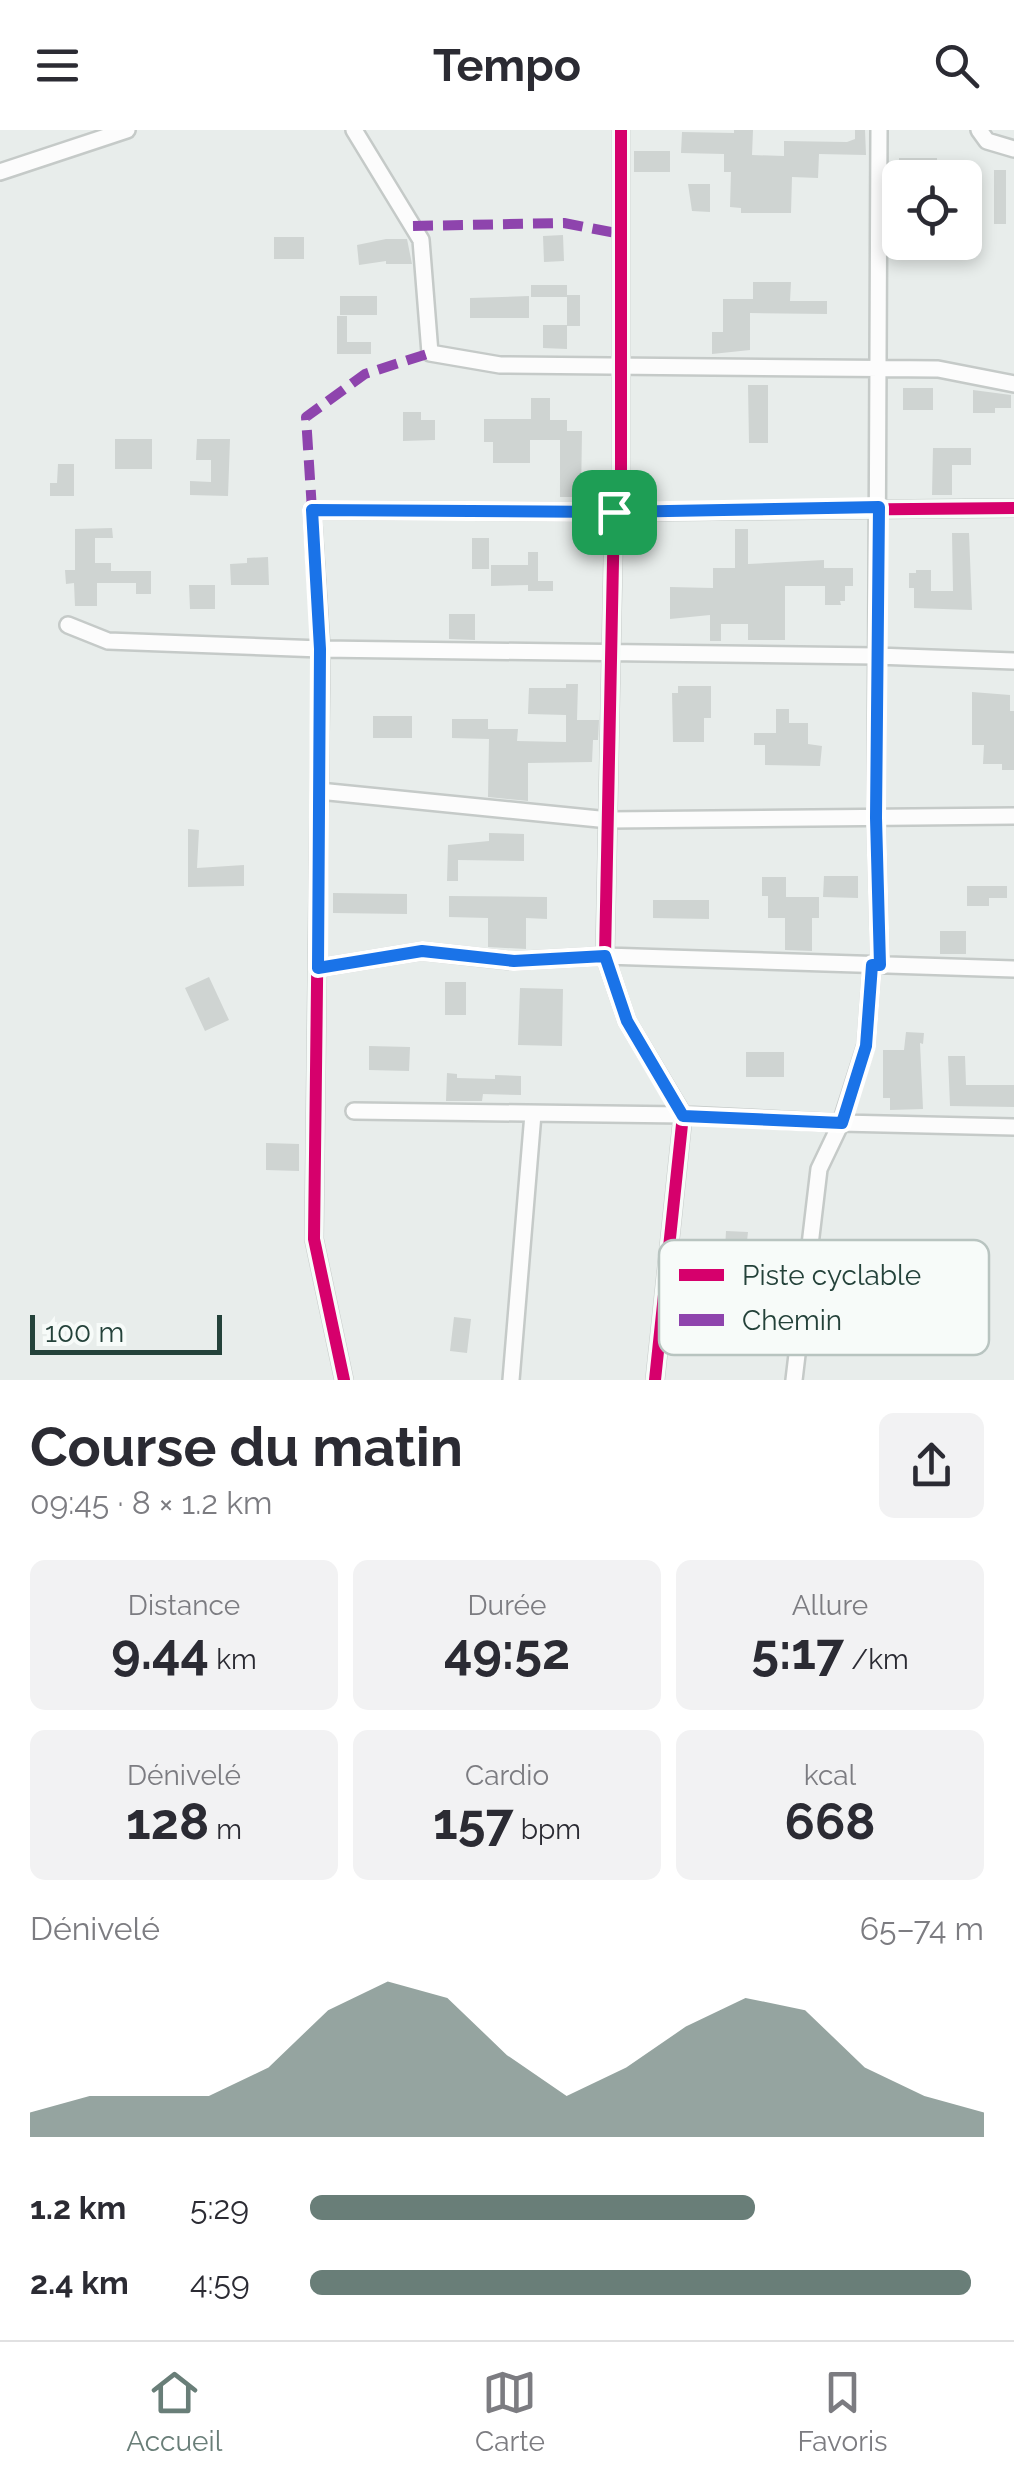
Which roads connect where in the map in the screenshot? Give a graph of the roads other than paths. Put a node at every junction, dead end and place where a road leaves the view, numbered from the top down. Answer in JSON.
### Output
{"nodes":[{"id":1,"x":127,"y":130,"type":"edge"},
{"id":2,"x":354,"y":130,"type":"edge"},
{"id":3,"x":621,"y":130,"type":"edge"},
{"id":4,"x":879,"y":130,"type":"edge"},
{"id":5,"x":979,"y":130,"type":"edge"},
{"id":6,"x":1014,"y":149,"type":"edge"},
{"id":7,"x":0,"y":172,"type":"edge"},
{"id":8,"x":620,"y":366,"type":"junction"},
{"id":9,"x":879,"y":370,"type":"junction"},
{"id":10,"x":1014,"y":384,"type":"edge"},
{"id":11,"x":879,"y":507,"type":"junction"},
{"id":12,"x":1014,"y":508,"type":"edge"},
{"id":13,"x":614,"y":512,"type":"junction"},
{"id":14,"x":68,"y":625,"type":"dead end"},
{"id":15,"x":320,"y":649,"type":"junction"},
{"id":16,"x":609,"y":654,"type":"junction"},
{"id":17,"x":876,"y":656,"type":"junction"},
{"id":18,"x":1014,"y":662,"type":"edge"},
{"id":19,"x":319,"y":791,"type":"junction"},
{"id":20,"x":1014,"y":816,"type":"edge"},
{"id":21,"x":876,"y":818,"type":"junction"},
{"id":22,"x":609,"y":820,"type":"junction"},
{"id":23,"x":605,"y":956,"type":"junction"},
{"id":24,"x":876,"y":965,"type":"junction"},
{"id":25,"x":318,"y":968,"type":"junction"},
{"id":26,"x":1014,"y":969,"type":"edge"},
{"id":27,"x":354,"y":1112,"type":"dead end"},
{"id":28,"x":533,"y":1114,"type":"junction"},
{"id":29,"x":683,"y":1116,"type":"junction"},
{"id":30,"x":842,"y":1123,"type":"junction"},
{"id":31,"x":1014,"y":1126,"type":"edge"},
{"id":32,"x":669,"y":1240,"type":"edge"},
{"id":33,"x":811,"y":1240,"type":"edge"},
{"id":34,"x":659,"y":1334,"type":"edge"},
{"id":35,"x":797,"y":1355,"type":"edge"},
{"id":36,"x":344,"y":1380,"type":"edge"},
{"id":37,"x":511,"y":1380,"type":"edge"},
{"id":38,"x":654,"y":1380,"type":"edge"},
{"id":39,"x":794,"y":1380,"type":"edge"}],
"edges":[{"from":1,"to":7,"type":"street"},
{"from":2,"to":8,"type":"street"},
{"from":3,"to":8,"type":"street"},
{"from":4,"to":9,"type":"street"},
{"from":5,"to":6,"type":"street"},
{"from":8,"to":9,"type":"street"},
{"from":8,"to":13,"type":"street"},
{"from":9,"to":10,"type":"street"},
{"from":9,"to":11,"type":"street"},
{"from":11,"to":12,"type":"street"},
{"from":11,"to":13,"type":"street"},
{"from":11,"to":17,"type":"street"},
{"from":13,"to":15,"type":"street"},
{"from":13,"to":16,"type":"street"},
{"from":14,"to":15,"type":"street"},
{"from":15,"to":16,"type":"street"},
{"from":15,"to":19,"type":"street"},
{"from":16,"to":17,"type":"street"},
{"from":16,"to":22,"type":"street"},
{"from":17,"to":18,"type":"street"},
{"from":17,"to":21,"type":"street"},
{"from":19,"to":22,"type":"street"},
{"from":19,"to":25,"type":"street"},
{"from":20,"to":21,"type":"street"},
{"from":21,"to":22,"type":"street"},
{"from":21,"to":24,"type":"street"},
{"from":22,"to":23,"type":"street"},
{"from":23,"to":24,"type":"street"},
{"from":23,"to":25,"type":"street"},
{"from":23,"to":29,"type":"street"},
{"from":24,"to":26,"type":"street"},
{"from":24,"to":30,"type":"street"},
{"from":25,"to":36,"type":"street"},
{"from":27,"to":28,"type":"street"},
{"from":28,"to":29,"type":"street"},
{"from":28,"to":37,"type":"street"},
{"from":29,"to":30,"type":"street"},
{"from":29,"to":32,"type":"street"},
{"from":30,"to":31,"type":"street"},
{"from":30,"to":33,"type":"street"},
{"from":34,"to":38,"type":"street"},
{"from":35,"to":39,"type":"street"}]}
